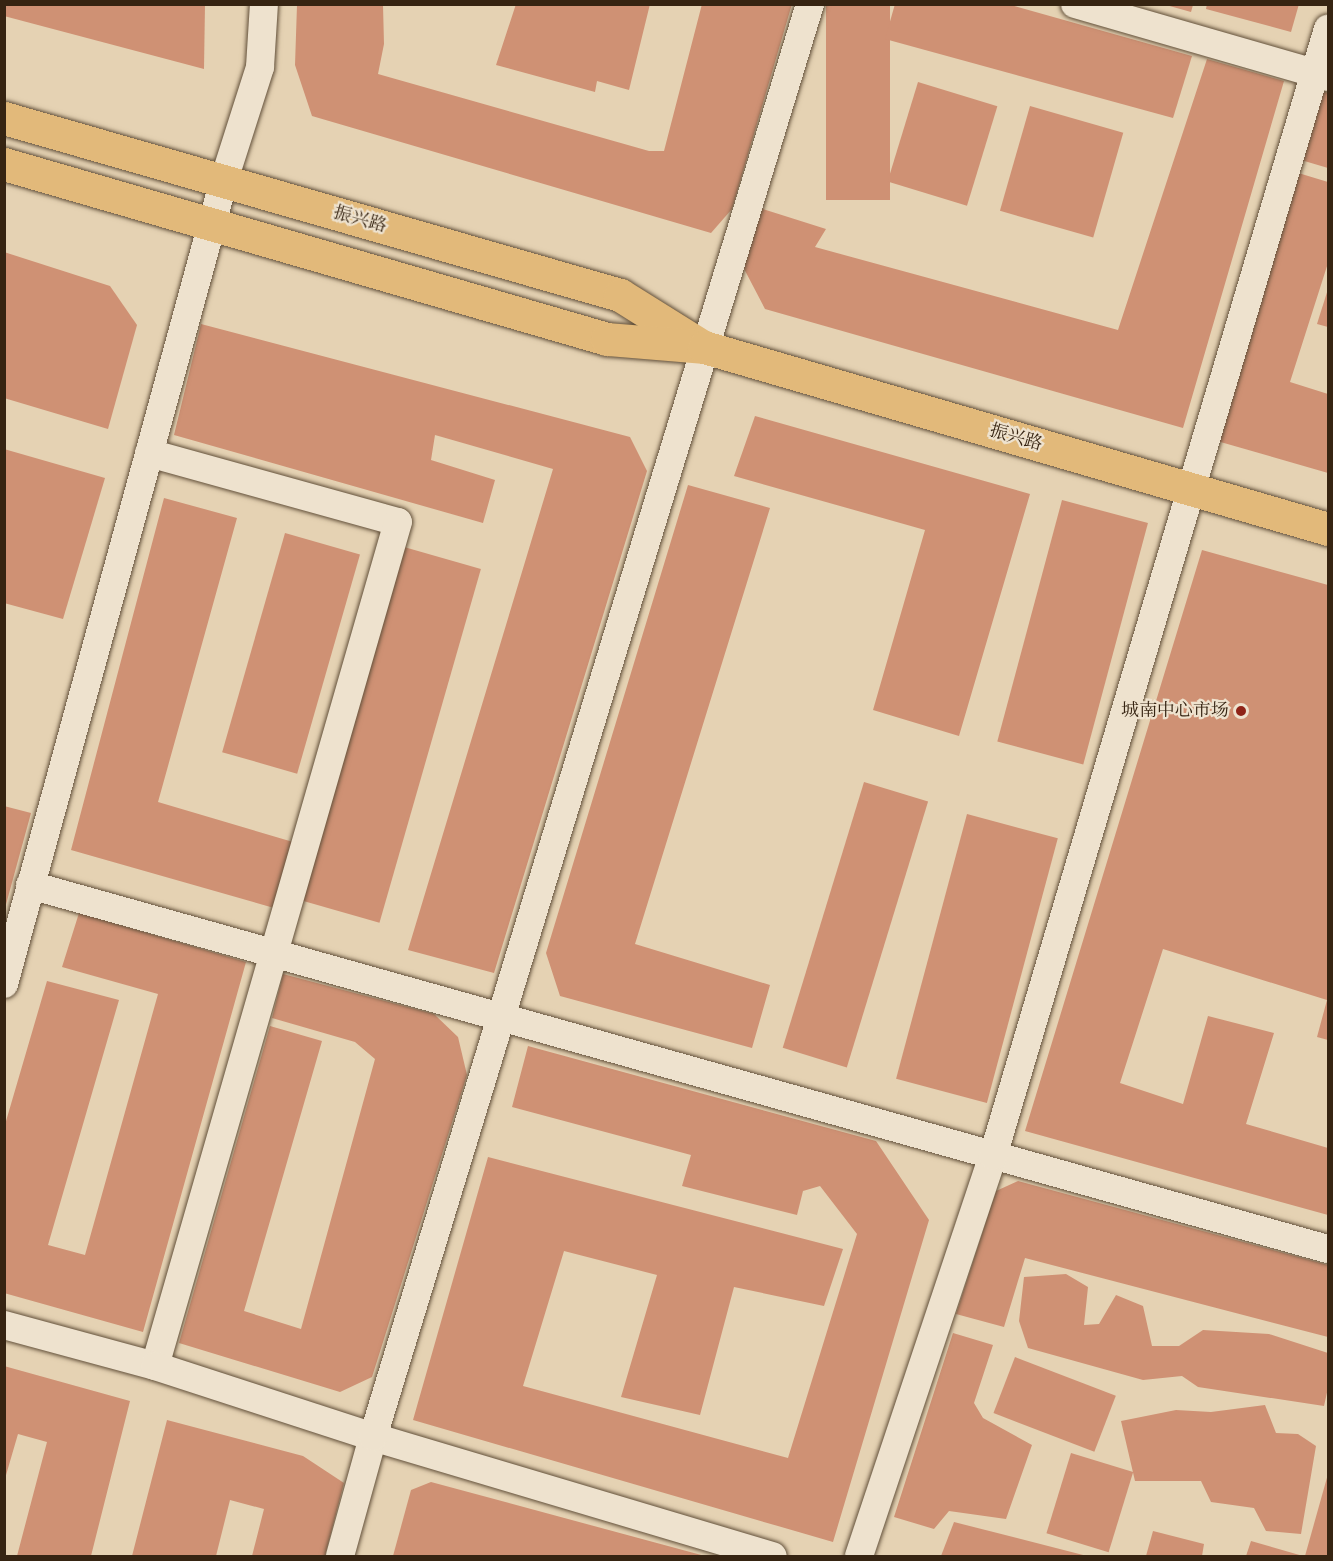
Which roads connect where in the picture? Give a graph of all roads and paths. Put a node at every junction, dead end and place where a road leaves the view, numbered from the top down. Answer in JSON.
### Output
{"nodes":[{"id":1,"x":264,"y":4,"type":"edge"},
{"id":2,"x":810,"y":4,"type":"edge"},
{"id":3,"x":1075,"y":4,"type":"edge"},
{"id":4,"x":1329,"y":29,"type":"edge"},
{"id":5,"x":1322,"y":75,"type":"edge"},
{"id":6,"x":4,"y":118,"type":"edge"},
{"id":7,"x":4,"y":164,"type":"edge"},
{"id":8,"x":224,"y":180,"type":"junction"},
{"id":9,"x":213,"y":223,"type":"junction"},
{"id":10,"x":704,"y":347,"type":"junction"},
{"id":11,"x":149,"y":453,"type":"junction"},
{"id":12,"x":1192,"y":490,"type":"junction"},
{"id":13,"x":1329,"y":529,"type":"edge"},
{"id":14,"x":30,"y":885,"type":"junction"},
{"id":15,"x":273,"y":953,"type":"junction"},
{"id":16,"x":4,"y":984,"type":"edge"},
{"id":17,"x":501,"y":1017,"type":"junction"},
{"id":18,"x":993,"y":1156,"type":"junction"},
{"id":19,"x":1329,"y":1249,"type":"edge"},
{"id":20,"x":4,"y":1325,"type":"edge"},
{"id":21,"x":155,"y":1366,"type":"junction"},
{"id":22,"x":373,"y":1437,"type":"junction"},
{"id":23,"x":340,"y":1557,"type":"edge"},
{"id":24,"x":773,"y":1557,"type":"edge"},
{"id":25,"x":859,"y":1557,"type":"edge"}],
"edges":[{"from":1,"to":8,"type":"street"},
{"from":2,"to":10,"type":"street"},
{"from":3,"to":5,"type":"street"},
{"from":4,"to":5,"type":"street"},
{"from":5,"to":12,"type":"street"},
{"from":6,"to":8,"type":"main road","name":"振兴路"},
{"from":7,"to":9,"type":"main road","name":"振兴路"},
{"from":8,"to":9,"type":"street"},
{"from":8,"to":10,"type":"main road","name":"振兴路"},
{"from":9,"to":10,"type":"main road","name":"振兴路"},
{"from":9,"to":11,"type":"street"},
{"from":10,"to":12,"type":"main road","name":"振兴路"},
{"from":10,"to":17,"type":"street"},
{"from":11,"to":14,"type":"street"},
{"from":11,"to":15,"type":"street"},
{"from":12,"to":13,"type":"main road","name":"振兴路"},
{"from":12,"to":18,"type":"street"},
{"from":14,"to":15,"type":"street"},
{"from":14,"to":16,"type":"street"},
{"from":15,"to":17,"type":"street"},
{"from":15,"to":21,"type":"street"},
{"from":17,"to":18,"type":"street"},
{"from":17,"to":22,"type":"street"},
{"from":18,"to":19,"type":"street"},
{"from":18,"to":25,"type":"street"},
{"from":20,"to":21,"type":"street"},
{"from":21,"to":22,"type":"street"},
{"from":22,"to":23,"type":"street"},
{"from":22,"to":24,"type":"street"}]}
